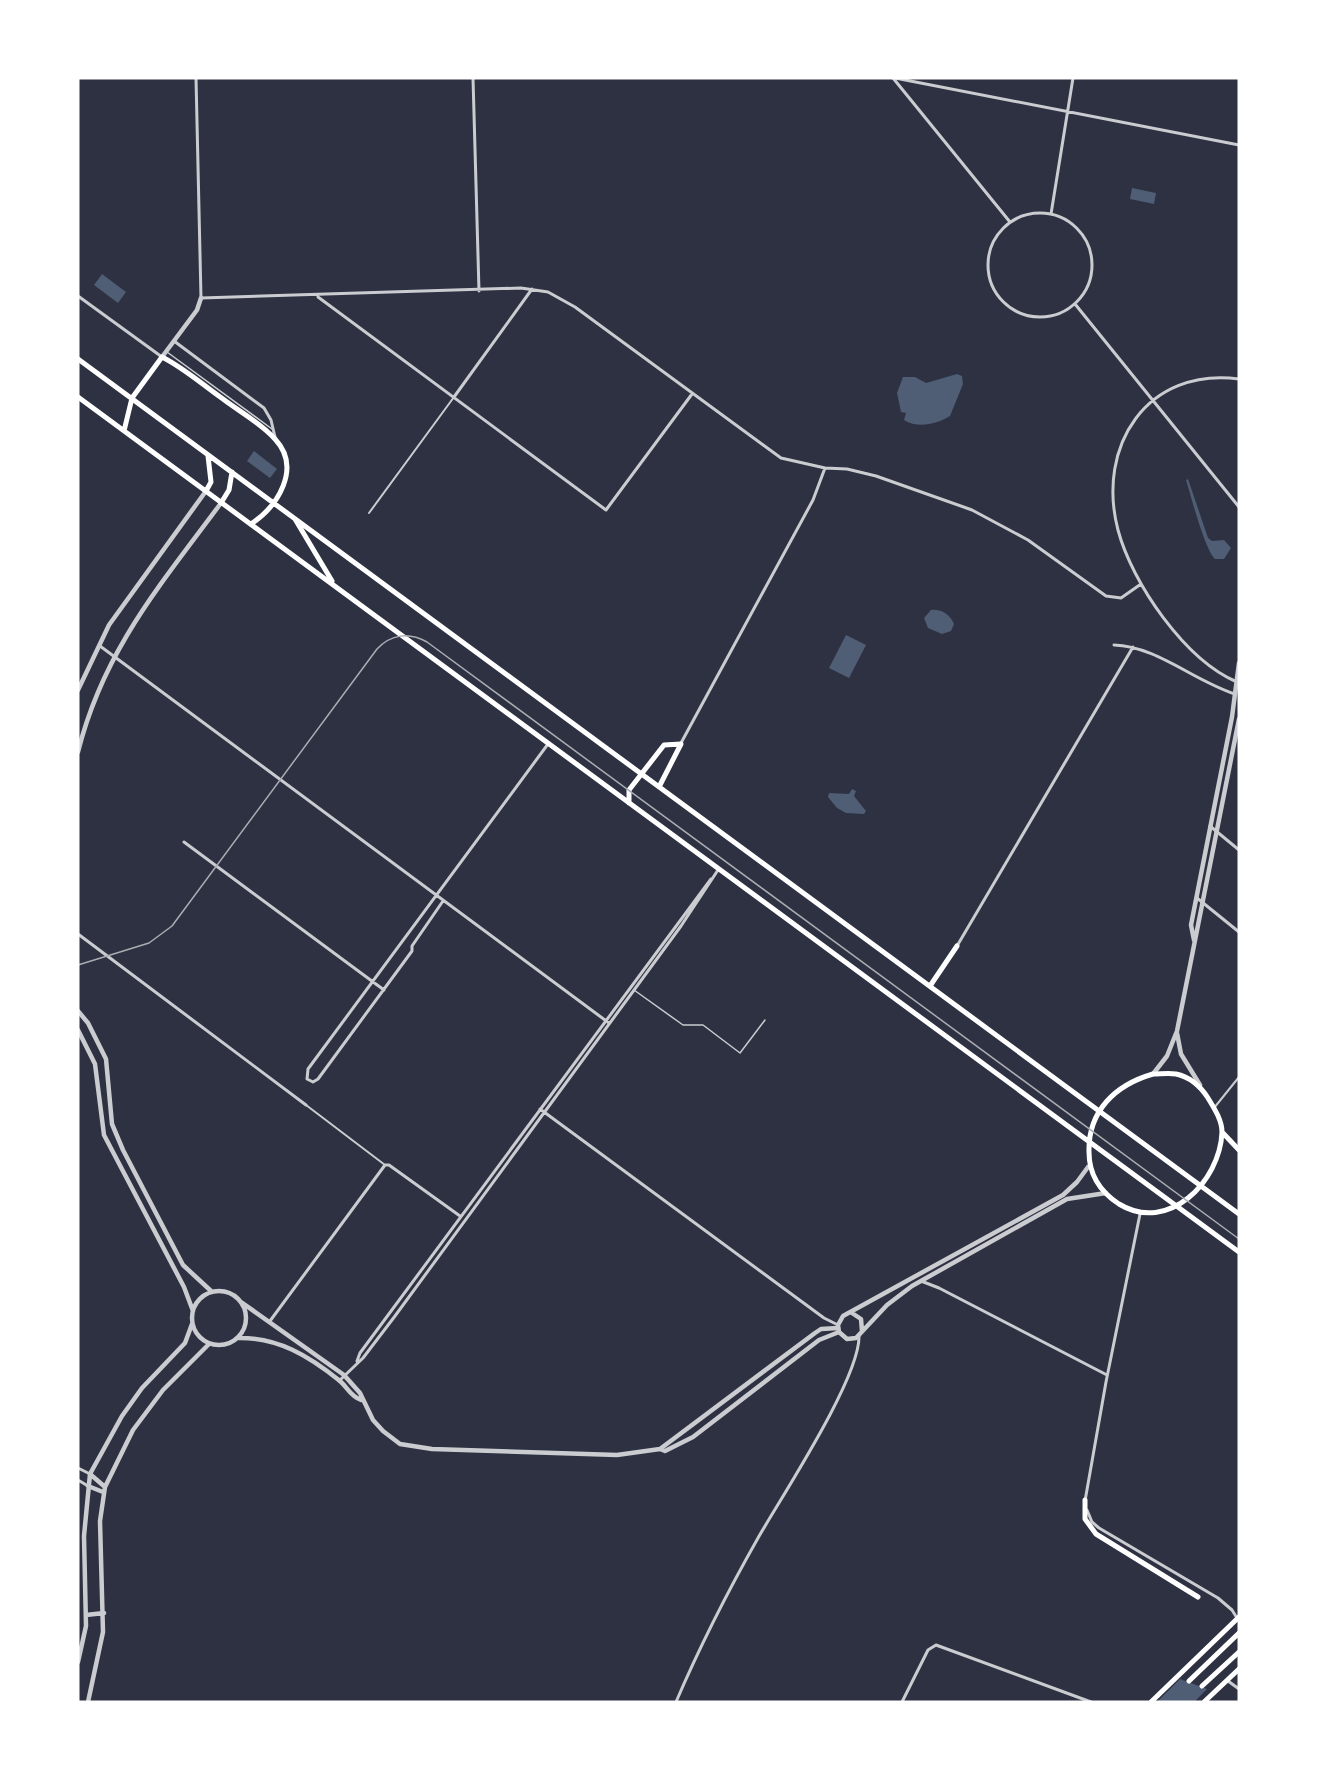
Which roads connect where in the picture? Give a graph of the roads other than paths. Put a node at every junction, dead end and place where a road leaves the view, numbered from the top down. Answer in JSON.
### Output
{"nodes":[{"id":1,"x":196,"y":78,"type":"edge"},
{"id":2,"x":473,"y":78,"type":"edge"},
{"id":3,"x":894,"y":78,"type":"edge"},
{"id":4,"x":1073,"y":78,"type":"edge"},
{"id":5,"x":1067,"y":112,"type":"junction"},
{"id":6,"x":1239,"y":145,"type":"edge"},
{"id":7,"x":1051,"y":214,"type":"junction"},
{"id":8,"x":1010,"y":222,"type":"junction"},
{"id":9,"x":532,"y":289,"type":"junction"},
{"id":10,"x":480,"y":291,"type":"junction"},
{"id":11,"x":78,"y":296,"type":"edge"},
{"id":12,"x":316,"y":296,"type":"junction"},
{"id":13,"x":201,"y":298,"type":"junction"},
{"id":14,"x":1075,"y":304,"type":"junction"},
{"id":15,"x":174,"y":341,"type":"junction"},
{"id":16,"x":167,"y":351,"type":"junction"},
{"id":17,"x":162,"y":357,"type":"junction"},
{"id":18,"x":78,"y":359,"type":"edge"},
{"id":19,"x":1239,"y":379,"type":"edge"},
{"id":20,"x":692,"y":394,"type":"junction"},
{"id":21,"x":78,"y":397,"type":"edge"},
{"id":22,"x":454,"y":397,"type":"junction"},
{"id":23,"x":132,"y":398,"type":"junction"},
{"id":24,"x":1152,"y":399,"type":"junction"},
{"id":25,"x":273,"y":430,"type":"junction"},
{"id":26,"x":124,"y":431,"type":"junction"},
{"id":27,"x":275,"y":439,"type":"junction"},
{"id":28,"x":208,"y":454,"type":"junction"},
{"id":29,"x":825,"y":468,"type":"junction"},
{"id":30,"x":232,"y":472,"type":"junction"},
{"id":31,"x":206,"y":491,"type":"junction"},
{"id":32,"x":273,"y":502,"type":"junction"},
{"id":33,"x":221,"y":503,"type":"junction"},
{"id":34,"x":1239,"y":507,"type":"edge"},
{"id":35,"x":369,"y":513,"type":"dead end"},
{"id":36,"x":295,"y":518,"type":"junction"},
{"id":37,"x":251,"y":524,"type":"junction"},
{"id":38,"x":1141,"y":584,"type":"junction"},
{"id":39,"x":339,"y":589,"type":"junction"},
{"id":40,"x":98,"y":645,"type":"junction"},
{"id":41,"x":1114,"y":645,"type":"dead end"},
{"id":42,"x":1133,"y":647,"type":"junction"},
{"id":43,"x":113,"y":657,"type":"junction"},
{"id":44,"x":1239,"y":663,"type":"edge"},
{"id":45,"x":1238,"y":683,"type":"edge"},
{"id":46,"x":78,"y":690,"type":"edge"},
{"id":47,"x":1235,"y":694,"type":"junction"},
{"id":48,"x":1239,"y":720,"type":"edge"},
{"id":49,"x":1230,"y":723,"type":"junction"},
{"id":50,"x":548,"y":744,"type":"junction"},
{"id":51,"x":681,"y":744,"type":"junction"},
{"id":52,"x":78,"y":752,"type":"edge"},
{"id":53,"x":642,"y":774,"type":"junction"},
{"id":54,"x":659,"y":787,"type":"junction"},
{"id":55,"x":629,"y":803,"type":"junction"},
{"id":56,"x":1209,"y":826,"type":"junction"},
{"id":57,"x":1218,"y":832,"type":"junction"},
{"id":58,"x":184,"y":842,"type":"dead end"},
{"id":59,"x":1239,"y":850,"type":"edge"},
{"id":60,"x":719,"y":869,"type":"junction"},
{"id":61,"x":712,"y":878,"type":"junction"},
{"id":62,"x":436,"y":895,"type":"junction"},
{"id":63,"x":1197,"y":898,"type":"junction"},
{"id":64,"x":444,"y":901,"type":"junction"},
{"id":65,"x":1204,"y":905,"type":"junction"},
{"id":66,"x":1239,"y":932,"type":"edge"},
{"id":67,"x":78,"y":934,"type":"edge"},
{"id":68,"x":1194,"y":940,"type":"junction"},
{"id":69,"x":404,"y":941,"type":"junction"},
{"id":70,"x":412,"y":946,"type":"junction"},
{"id":71,"x":957,"y":946,"type":"joint"},
{"id":72,"x":372,"y":982,"type":"junction"},
{"id":73,"x":930,"y":986,"type":"junction"},
{"id":74,"x":384,"y":990,"type":"junction"},
{"id":75,"x":634,"y":990,"type":"junction"},
{"id":76,"x":78,"y":1011,"type":"edge"},
{"id":77,"x":605,"y":1020,"type":"junction"},
{"id":78,"x":765,"y":1020,"type":"dead end"},
{"id":79,"x":609,"y":1023,"type":"junction"},
{"id":80,"x":78,"y":1030,"type":"edge"},
{"id":81,"x":1177,"y":1031,"type":"junction"},
{"id":82,"x":1153,"y":1074,"type":"junction"},
{"id":83,"x":1239,"y":1077,"type":"edge"},
{"id":84,"x":1203,"y":1090,"type":"junction"},
{"id":85,"x":306,"y":1105,"type":"joint"},
{"id":86,"x":1214,"y":1108,"type":"junction"},
{"id":87,"x":540,"y":1109,"type":"junction"},
{"id":88,"x":1098,"y":1110,"type":"junction"},
{"id":89,"x":544,"y":1112,"type":"junction"},
{"id":90,"x":1222,"y":1132,"type":"junction"},
{"id":91,"x":1088,"y":1140,"type":"junction"},
{"id":92,"x":1239,"y":1150,"type":"edge"},
{"id":93,"x":385,"y":1165,"type":"junction"},
{"id":94,"x":1088,"y":1167,"type":"junction"},
{"id":95,"x":1202,"y":1186,"type":"junction"},
{"id":96,"x":1106,"y":1193,"type":"junction"},
{"id":97,"x":1178,"y":1206,"type":"junction"},
{"id":98,"x":1140,"y":1214,"type":"junction"},
{"id":99,"x":1239,"y":1214,"type":"edge"},
{"id":100,"x":460,"y":1216,"type":"junction"},
{"id":101,"x":465,"y":1220,"type":"junction"},
{"id":102,"x":1239,"y":1252,"type":"edge"},
{"id":103,"x":921,"y":1281,"type":"junction"},
{"id":104,"x":210,"y":1290,"type":"junction"},
{"id":105,"x":241,"y":1302,"type":"junction"},
{"id":106,"x":193,"y":1311,"type":"junction"},
{"id":107,"x":852,"y":1313,"type":"junction"},
{"id":108,"x":270,"y":1321,"type":"junction"},
{"id":109,"x":192,"y":1324,"type":"junction"},
{"id":110,"x":838,"y":1328,"type":"junction"},
{"id":111,"x":861,"y":1334,"type":"junction"},
{"id":112,"x":237,"y":1338,"type":"junction"},
{"id":113,"x":209,"y":1344,"type":"junction"},
{"id":114,"x":357,"y":1361,"type":"junction"},
{"id":115,"x":345,"y":1375,"type":"junction"},
{"id":116,"x":1107,"y":1376,"type":"junction"},
{"id":117,"x":339,"y":1381,"type":"junction"},
{"id":118,"x":361,"y":1400,"type":"junction"},
{"id":119,"x":660,"y":1449,"type":"junction"},
{"id":120,"x":78,"y":1468,"type":"edge"},
{"id":121,"x":90,"y":1474,"type":"junction"},
{"id":122,"x":78,"y":1480,"type":"edge"},
{"id":123,"x":88,"y":1486,"type":"junction"},
{"id":124,"x":104,"y":1489,"type":"junction"},
{"id":125,"x":1085,"y":1500,"type":"junction"},
{"id":126,"x":1198,"y":1597,"type":"dead end"},
{"id":127,"x":78,"y":1612,"type":"edge"},
{"id":128,"x":104,"y":1613,"type":"junction"},
{"id":129,"x":86,"y":1615,"type":"junction"},
{"id":130,"x":1238,"y":1619,"type":"edge"},
{"id":131,"x":1239,"y":1633,"type":"edge"},
{"id":132,"x":1239,"y":1652,"type":"edge"},
{"id":133,"x":78,"y":1662,"type":"edge"},
{"id":134,"x":1239,"y":1669,"type":"edge"},
{"id":135,"x":1227,"y":1680,"type":"junction"},
{"id":136,"x":1189,"y":1681,"type":"dead end"},
{"id":137,"x":1202,"y":1686,"type":"dead end"},
{"id":138,"x":1239,"y":1689,"type":"edge"},
{"id":139,"x":88,"y":1702,"type":"edge"},
{"id":140,"x":676,"y":1702,"type":"edge"},
{"id":141,"x":902,"y":1702,"type":"edge"},
{"id":142,"x":1091,"y":1702,"type":"edge"},
{"id":143,"x":1151,"y":1702,"type":"edge"},
{"id":144,"x":1204,"y":1702,"type":"edge"}],
"edges":[{"from":1,"to":13,"type":"street"},
{"from":2,"to":10,"type":"street"},
{"from":3,"to":5,"type":"street"},
{"from":3,"to":8,"type":"street"},
{"from":4,"to":5,"type":"street"},
{"from":5,"to":6,"type":"street"},
{"from":5,"to":7,"type":"street"},
{"from":7,"to":8,"type":"street"},
{"from":7,"to":14,"type":"street"},
{"from":8,"to":14,"type":"street"},
{"from":9,"to":10,"type":"street"},
{"from":9,"to":20,"type":"street"},
{"from":9,"to":22,"type":"street"},
{"from":10,"to":12,"type":"street"},
{"from":11,"to":17,"type":"street"},
{"from":12,"to":13,"type":"street"},
{"from":12,"to":22,"type":"street"},
{"from":13,"to":15,"type":"street"},
{"from":14,"to":24,"type":"street"},
{"from":15,"to":16,"type":"street"},
{"from":15,"to":25,"type":"street"},
{"from":16,"to":17,"type":"street"},
{"from":16,"to":25,"type":"lane"},
{"from":17,"to":23,"type":"main road"},
{"from":17,"to":27,"type":"main road"},
{"from":18,"to":23,"type":"main road"},
{"from":19,"to":24,"type":"street"},
{"from":20,"to":22,"type":"street"},
{"from":20,"to":29,"type":"street"},
{"from":21,"to":26,"type":"main road"},
{"from":22,"to":35,"type":"street"},
{"from":23,"to":26,"type":"main road"},
{"from":23,"to":28,"type":"main road"},
{"from":24,"to":34,"type":"street"},
{"from":24,"to":38,"type":"street"},
{"from":25,"to":27,"type":"street"},
{"from":26,"to":31,"type":"main road"},
{"from":27,"to":32,"type":"main road"},
{"from":28,"to":30,"type":"main road"},
{"from":28,"to":31,"type":"main road"},
{"from":29,"to":38,"type":"street"},
{"from":29,"to":51,"type":"street"},
{"from":30,"to":32,"type":"main road"},
{"from":30,"to":33,"type":"main road"},
{"from":31,"to":33,"type":"main road"},
{"from":31,"to":40,"type":"street"},
{"from":32,"to":36,"type":"main road"},
{"from":32,"to":37,"type":"main road"},
{"from":33,"to":37,"type":"main road"},
{"from":33,"to":43,"type":"street"},
{"from":36,"to":39,"type":"main road"},
{"from":36,"to":53,"type":"main road"},
{"from":37,"to":39,"type":"main road"},
{"from":38,"to":45,"type":"street"},
{"from":39,"to":50,"type":"main road"},
{"from":40,"to":43,"type":"street"},
{"from":40,"to":46,"type":"street"},
{"from":41,"to":42,"type":"street"},
{"from":42,"to":47,"type":"street"},
{"from":42,"to":71,"type":"street"},
{"from":43,"to":52,"type":"street"},
{"from":43,"to":62,"type":"street"},
{"from":44,"to":45,"type":"street"},
{"from":45,"to":47,"type":"street"},
{"from":47,"to":49,"type":"street"},
{"from":48,"to":49,"type":"street"},
{"from":48,"to":57,"type":"street"},
{"from":49,"to":56,"type":"street"},
{"from":50,"to":55,"type":"main road"},
{"from":50,"to":62,"type":"street"},
{"from":51,"to":53,"type":"main road"},
{"from":51,"to":54,"type":"main road"},
{"from":53,"to":54,"type":"main road"},
{"from":53,"to":55,"type":"main road"},
{"from":54,"to":73,"type":"main road"},
{"from":55,"to":60,"type":"main road"},
{"from":56,"to":57,"type":"street"},
{"from":56,"to":63,"type":"street"},
{"from":57,"to":59,"type":"street"},
{"from":57,"to":65,"type":"street"},
{"from":58,"to":72,"type":"street"},
{"from":60,"to":61,"type":"street"},
{"from":60,"to":91,"type":"main road"},
{"from":61,"to":75,"type":"street"},
{"from":61,"to":77,"type":"street"},
{"from":62,"to":64,"type":"street"},
{"from":62,"to":69,"type":"street"},
{"from":63,"to":65,"type":"street"},
{"from":63,"to":68,"type":"street"},
{"from":64,"to":70,"type":"street"},
{"from":64,"to":77,"type":"street"},
{"from":65,"to":66,"type":"street"},
{"from":65,"to":68,"type":"street"},
{"from":67,"to":85,"type":"street"},
{"from":68,"to":81,"type":"street"},
{"from":69,"to":70,"type":"street"},
{"from":69,"to":72,"type":"street"},
{"from":70,"to":74,"type":"street"},
{"from":71,"to":73,"type":"main road"},
{"from":72,"to":74,"type":"street"},
{"from":72,"to":74,"type":"street"},
{"from":73,"to":88,"type":"main road"},
{"from":75,"to":78,"type":"lane"},
{"from":75,"to":79,"type":"street"},
{"from":76,"to":104,"type":"street"},
{"from":77,"to":79,"type":"street"},
{"from":77,"to":87,"type":"street"},
{"from":79,"to":89,"type":"street"},
{"from":80,"to":106,"type":"street"},
{"from":81,"to":82,"type":"street"},
{"from":81,"to":84,"type":"street"},
{"from":82,"to":84,"type":"main road"},
{"from":82,"to":88,"type":"main road"},
{"from":83,"to":86,"type":"street"},
{"from":84,"to":86,"type":"main road"},
{"from":85,"to":93,"type":"street"},
{"from":86,"to":90,"type":"main road"},
{"from":87,"to":89,"type":"street"},
{"from":87,"to":100,"type":"street"},
{"from":88,"to":91,"type":"main road"},
{"from":88,"to":95,"type":"main road"},
{"from":89,"to":101,"type":"street"},
{"from":89,"to":110,"type":"street"},
{"from":90,"to":92,"type":"main road"},
{"from":90,"to":95,"type":"main road"},
{"from":91,"to":94,"type":"main road"},
{"from":91,"to":97,"type":"main road"},
{"from":93,"to":100,"type":"street"},
{"from":93,"to":108,"type":"street"},
{"from":94,"to":96,"type":"main road"},
{"from":94,"to":107,"type":"street"},
{"from":95,"to":97,"type":"main road"},
{"from":95,"to":99,"type":"main road"},
{"from":96,"to":98,"type":"main road"},
{"from":96,"to":103,"type":"street"},
{"from":97,"to":98,"type":"main road"},
{"from":97,"to":102,"type":"main road"},
{"from":98,"to":116,"type":"street"},
{"from":100,"to":101,"type":"street"},
{"from":100,"to":114,"type":"street"},
{"from":101,"to":114,"type":"street"},
{"from":103,"to":111,"type":"street"},
{"from":103,"to":116,"type":"street"},
{"from":104,"to":105,"type":"street"},
{"from":104,"to":106,"type":"street"},
{"from":105,"to":108,"type":"street"},
{"from":105,"to":112,"type":"street"},
{"from":106,"to":109,"type":"street"},
{"from":107,"to":110,"type":"street"},
{"from":107,"to":111,"type":"street"},
{"from":108,"to":115,"type":"street"},
{"from":109,"to":113,"type":"street"},
{"from":109,"to":121,"type":"street"},
{"from":110,"to":111,"type":"street"},
{"from":110,"to":119,"type":"street"},
{"from":110,"to":119,"type":"street"},
{"from":111,"to":140,"type":"street"},
{"from":112,"to":113,"type":"street"},
{"from":112,"to":117,"type":"street"},
{"from":113,"to":124,"type":"street"},
{"from":114,"to":115,"type":"street"},
{"from":115,"to":117,"type":"street"},
{"from":115,"to":118,"type":"street"},
{"from":116,"to":125,"type":"street"},
{"from":117,"to":118,"type":"street"},
{"from":118,"to":119,"type":"street"},
{"from":120,"to":121,"type":"street"},
{"from":121,"to":123,"type":"street"},
{"from":121,"to":124,"type":"street"},
{"from":122,"to":123,"type":"street"},
{"from":123,"to":124,"type":"street"},
{"from":123,"to":129,"type":"street"},
{"from":124,"to":128,"type":"street"},
{"from":125,"to":126,"type":"main road"},
{"from":125,"to":130,"type":"street"},
{"from":127,"to":129,"type":"street"},
{"from":128,"to":129,"type":"street"},
{"from":128,"to":139,"type":"street"},
{"from":129,"to":133,"type":"street"},
{"from":130,"to":143,"type":"main road"},
{"from":131,"to":136,"type":"main road"},
{"from":132,"to":137,"type":"main road"},
{"from":134,"to":135,"type":"main road"},
{"from":135,"to":138,"type":"street"},
{"from":135,"to":144,"type":"main road"},
{"from":141,"to":142,"type":"street"}]}
